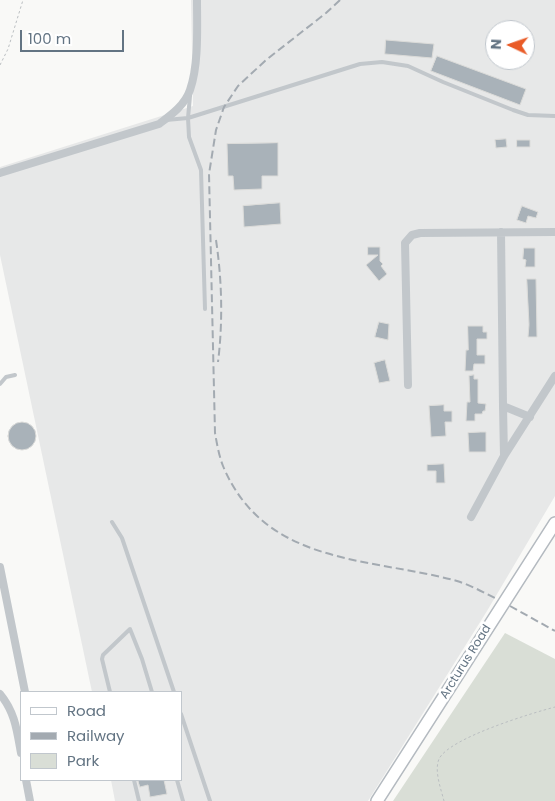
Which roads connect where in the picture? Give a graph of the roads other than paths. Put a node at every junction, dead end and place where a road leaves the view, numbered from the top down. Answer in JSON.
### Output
{"nodes":[{"id":1,"x":197,"y":0,"type":"edge"},
{"id":2,"x":190,"y":90,"type":"junction"},
{"id":3,"x":555,"y":116,"type":"edge"},
{"id":4,"x":188,"y":118,"type":"junction"},
{"id":5,"x":165,"y":120,"type":"junction"},
{"id":6,"x":0,"y":172,"type":"edge"},
{"id":7,"x":501,"y":232,"type":"junction"},
{"id":8,"x":555,"y":232,"type":"edge"},
{"id":9,"x":205,"y":309,"type":"dead end"},
{"id":10,"x":15,"y":375,"type":"dead end"},
{"id":11,"x":555,"y":376,"type":"edge"},
{"id":12,"x":0,"y":384,"type":"edge"},
{"id":13,"x":408,"y":385,"type":"dead end"},
{"id":14,"x":503,"y":406,"type":"junction"},
{"id":15,"x":530,"y":417,"type":"junction"},
{"id":16,"x":504,"y":456,"type":"junction"},
{"id":17,"x":470,"y":517,"type":"dead end"},
{"id":18,"x":112,"y":522,"type":"dead end"},
{"id":19,"x":555,"y":523,"type":"edge"},
{"id":20,"x":0,"y":567,"type":"edge"},
{"id":21,"x":25,"y":691,"type":"edge"},
{"id":22,"x":110,"y":691,"type":"edge"},
{"id":23,"x":152,"y":691,"type":"edge"},
{"id":24,"x":174,"y":691,"type":"edge"},
{"id":25,"x":0,"y":694,"type":"edge"},
{"id":26,"x":20,"y":716,"type":"edge"},
{"id":27,"x":182,"y":717,"type":"edge"},
{"id":28,"x":16,"y":722,"type":"junction"},
{"id":29,"x":20,"y":747,"type":"edge"},
{"id":30,"x":26,"y":781,"type":"edge"},
{"id":31,"x":134,"y":781,"type":"edge"},
{"id":32,"x":177,"y":781,"type":"edge"},
{"id":33,"x":30,"y":801,"type":"edge"},
{"id":34,"x":140,"y":801,"type":"edge"},
{"id":35,"x":183,"y":801,"type":"edge"},
{"id":36,"x":210,"y":801,"type":"edge"},
{"id":37,"x":377,"y":801,"type":"edge"}],
"edges":[{"from":1,"to":2,"type":"street"},
{"from":2,"to":4,"type":"lane"},
{"from":2,"to":5,"type":"street"},
{"from":3,"to":4,"type":"lane"},
{"from":4,"to":5,"type":"lane"},
{"from":4,"to":9,"type":"lane"},
{"from":5,"to":6,"type":"street"},
{"from":7,"to":8,"type":"street"},
{"from":7,"to":13,"type":"street"},
{"from":7,"to":14,"type":"street"},
{"from":10,"to":12,"type":"lane"},
{"from":11,"to":15,"type":"street"},
{"from":14,"to":15,"type":"street"},
{"from":14,"to":16,"type":"street"},
{"from":15,"to":16,"type":"street"},
{"from":16,"to":17,"type":"street"},
{"from":18,"to":24,"type":"lane"},
{"from":19,"to":37,"type":"main road","name":"Arcturus Road"},
{"from":20,"to":21,"type":"street"},
{"from":22,"to":23,"type":"lane"},
{"from":25,"to":28,"type":"street"},
{"from":26,"to":28,"type":"street"},
{"from":27,"to":36,"type":"lane"},
{"from":28,"to":29,"type":"street"},
{"from":30,"to":33,"type":"street"},
{"from":31,"to":34,"type":"lane"},
{"from":32,"to":35,"type":"lane"}]}
